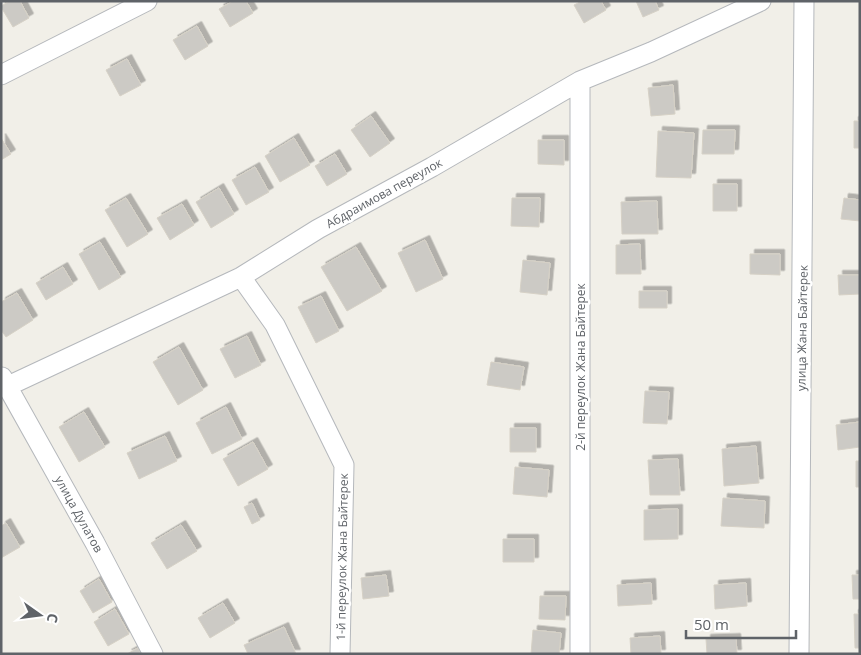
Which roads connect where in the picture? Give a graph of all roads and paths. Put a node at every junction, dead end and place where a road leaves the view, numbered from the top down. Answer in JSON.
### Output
{"nodes":[{"id":1,"x":147,"y":1,"type":"edge"},
{"id":2,"x":761,"y":1,"type":"edge"},
{"id":3,"x":804,"y":1,"type":"edge"},
{"id":4,"x":1,"y":75,"type":"edge"},
{"id":5,"x":580,"y":81,"type":"junction"},
{"id":6,"x":241,"y":277,"type":"junction"},
{"id":7,"x":4,"y":381,"type":"edge"},
{"id":8,"x":153,"y":654,"type":"edge"},
{"id":9,"x":340,"y":654,"type":"edge"},
{"id":10,"x":580,"y":654,"type":"edge"},
{"id":11,"x":799,"y":654,"type":"edge"}],
"edges":[{"from":1,"to":4,"type":"street"},
{"from":2,"to":5,"type":"street","name":"Абдраимова переулок"},
{"from":3,"to":11,"type":"street","name":"улица Жана Байтерек"},
{"from":5,"to":6,"type":"street","name":"Абдраимова переулок"},
{"from":5,"to":10,"type":"street","name":"2-й переулок Жана Байтерек"},
{"from":6,"to":7,"type":"street","name":"Абдраимова переулок"},
{"from":6,"to":9,"type":"street","name":"1-й переулок Жана Байтерек"},
{"from":7,"to":8,"type":"street","name":"улица Дулатов"}]}
